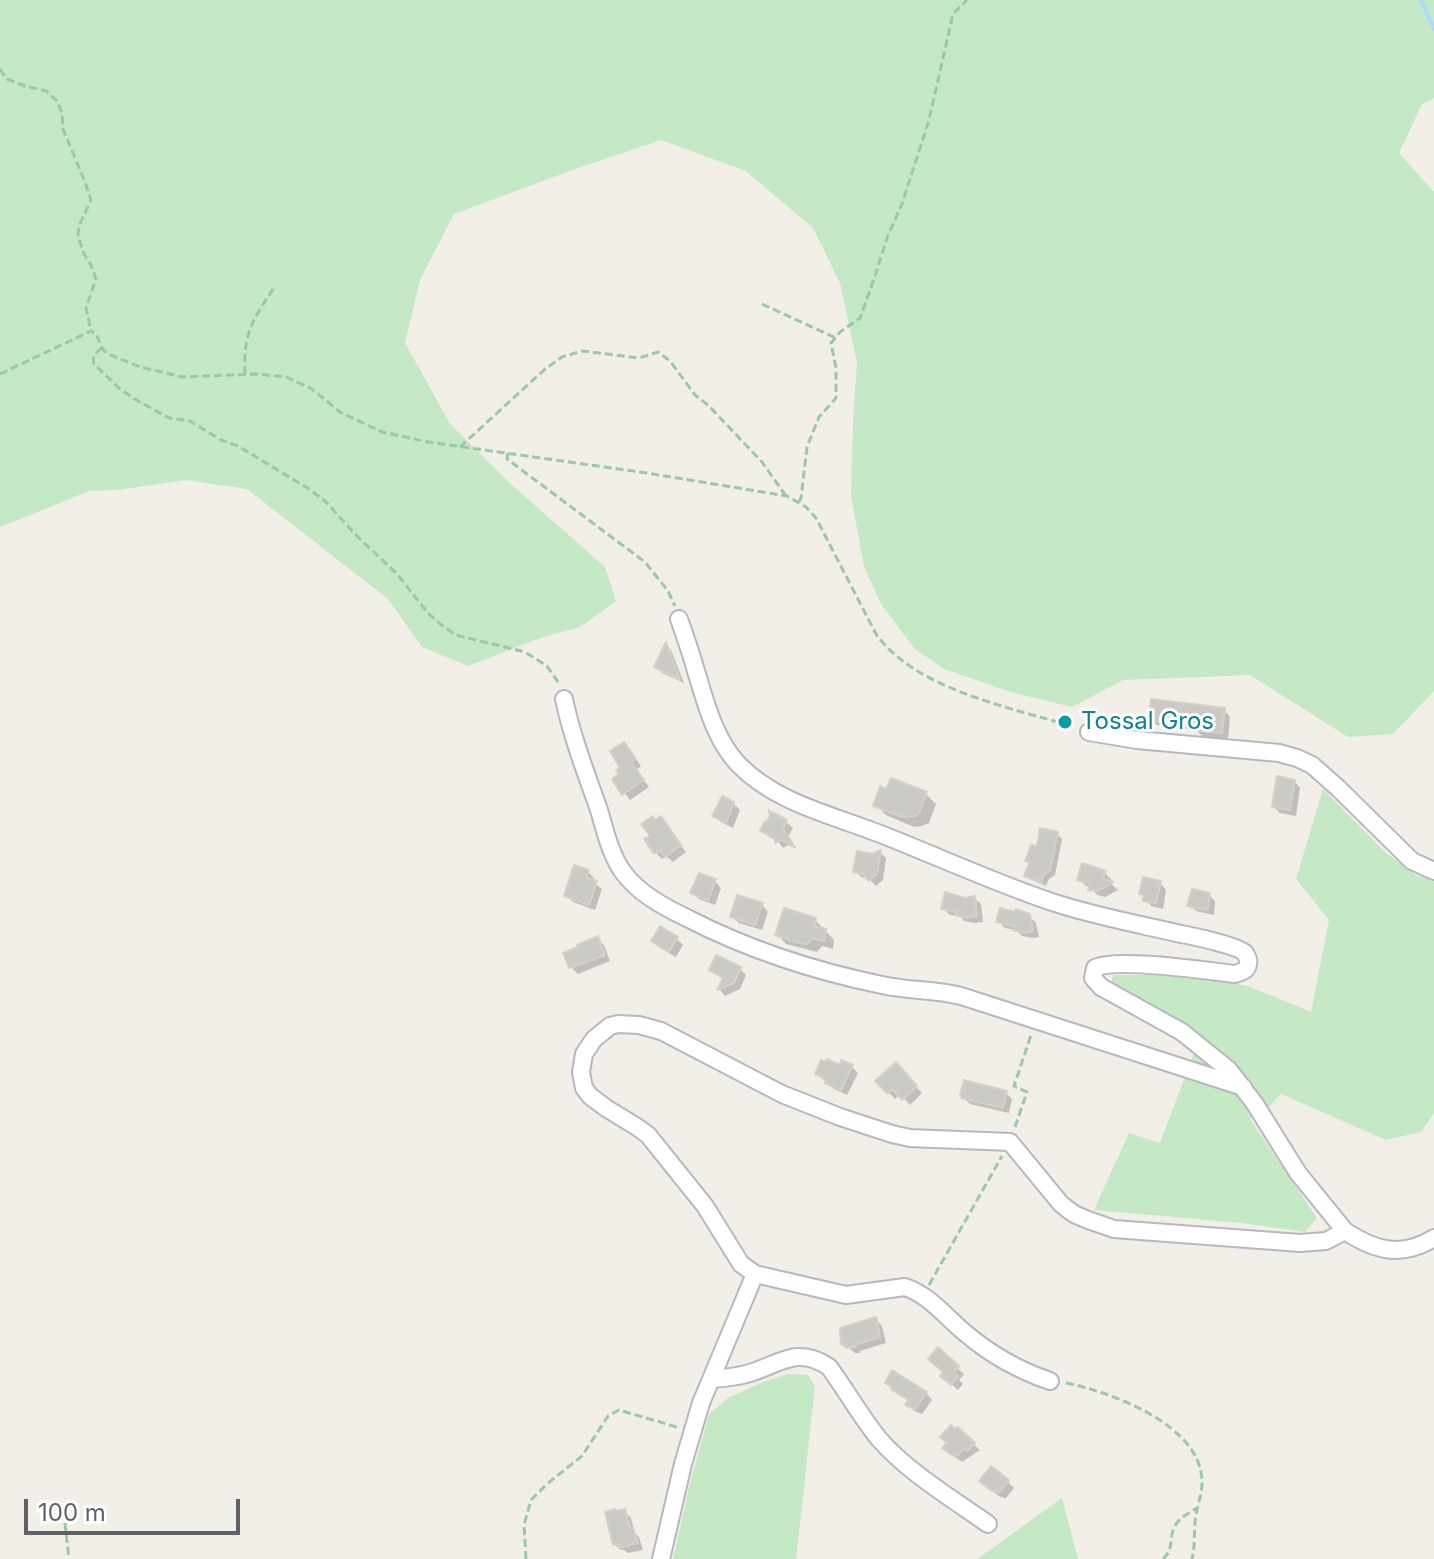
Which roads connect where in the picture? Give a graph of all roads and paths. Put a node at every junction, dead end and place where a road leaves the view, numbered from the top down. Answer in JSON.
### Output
{"nodes":[{"id":1,"x":967,"y":0,"type":"edge"},
{"id":2,"x":0,"y":69,"type":"edge"},
{"id":3,"x":275,"y":286,"type":"dead end"},
{"id":4,"x":762,"y":304,"type":"dead end"},
{"id":5,"x":91,"y":331,"type":"junction"},
{"id":6,"x":836,"y":338,"type":"junction"},
{"id":7,"x":102,"y":348,"type":"junction"},
{"id":8,"x":0,"y":374,"type":"edge"},
{"id":9,"x":245,"y":374,"type":"junction"},
{"id":10,"x":460,"y":447,"type":"junction"},
{"id":11,"x":508,"y":453,"type":"junction"},
{"id":12,"x":787,"y":496,"type":"junction"},
{"id":13,"x":799,"y":502,"type":"junction"},
{"id":14,"x":679,"y":619,"type":"joint"},
{"id":15,"x":564,"y":699,"type":"joint"},
{"id":16,"x":1089,"y":732,"type":"joint"},
{"id":17,"x":1434,"y":871,"type":"edge"},
{"id":18,"x":1036,"y":1020,"type":"junction"},
{"id":19,"x":1243,"y":1087,"type":"junction"},
{"id":20,"x":1010,"y":1142,"type":"junction"},
{"id":21,"x":1345,"y":1231,"type":"junction"},
{"id":22,"x":1434,"y":1238,"type":"edge"},
{"id":23,"x":755,"y":1274,"type":"junction"},
{"id":24,"x":923,"y":1295,"type":"junction"},
{"id":25,"x":712,"y":1379,"type":"junction"},
{"id":26,"x":1050,"y":1381,"type":"joint"},
{"id":27,"x":691,"y":1431,"type":"junction"},
{"id":28,"x":1197,"y":1508,"type":"junction"},
{"id":29,"x":65,"y":1523,"type":"dead end"},
{"id":30,"x":988,"y":1524,"type":"dead end"},
{"id":31,"x":69,"y":1559,"type":"edge"},
{"id":32,"x":526,"y":1559,"type":"edge"},
{"id":33,"x":661,"y":1559,"type":"edge"},
{"id":34,"x":1163,"y":1559,"type":"edge"},
{"id":35,"x":1192,"y":1559,"type":"edge"}],
"edges":[{"from":1,"to":6,"type":"path"},
{"from":2,"to":5,"type":"path"},
{"from":3,"to":9,"type":"path"},
{"from":4,"to":6,"type":"path"},
{"from":5,"to":7,"type":"path"},
{"from":5,"to":8,"type":"path"},
{"from":6,"to":13,"type":"path"},
{"from":7,"to":9,"type":"path"},
{"from":7,"to":15,"type":"path"},
{"from":9,"to":10,"type":"path"},
{"from":10,"to":11,"type":"path"},
{"from":10,"to":12,"type":"path"},
{"from":11,"to":12,"type":"path"},
{"from":11,"to":14,"type":"path"},
{"from":12,"to":13,"type":"path"},
{"from":13,"to":16,"type":"path"},
{"from":14,"to":19,"type":"street"},
{"from":15,"to":18,"type":"street"},
{"from":16,"to":17,"type":"street"},
{"from":18,"to":19,"type":"street"},
{"from":18,"to":20,"type":"path"},
{"from":19,"to":21,"type":"street"},
{"from":20,"to":21,"type":"street"},
{"from":20,"to":23,"type":"street"},
{"from":20,"to":24,"type":"path"},
{"from":21,"to":22,"type":"street"},
{"from":23,"to":24,"type":"street"},
{"from":23,"to":25,"type":"street"},
{"from":24,"to":26,"type":"street"},
{"from":25,"to":27,"type":"street"},
{"from":25,"to":30,"type":"street"},
{"from":26,"to":28,"type":"path"},
{"from":27,"to":32,"type":"path"},
{"from":27,"to":33,"type":"street"},
{"from":28,"to":34,"type":"path"},
{"from":28,"to":35,"type":"path"},
{"from":29,"to":31,"type":"path"}]}
